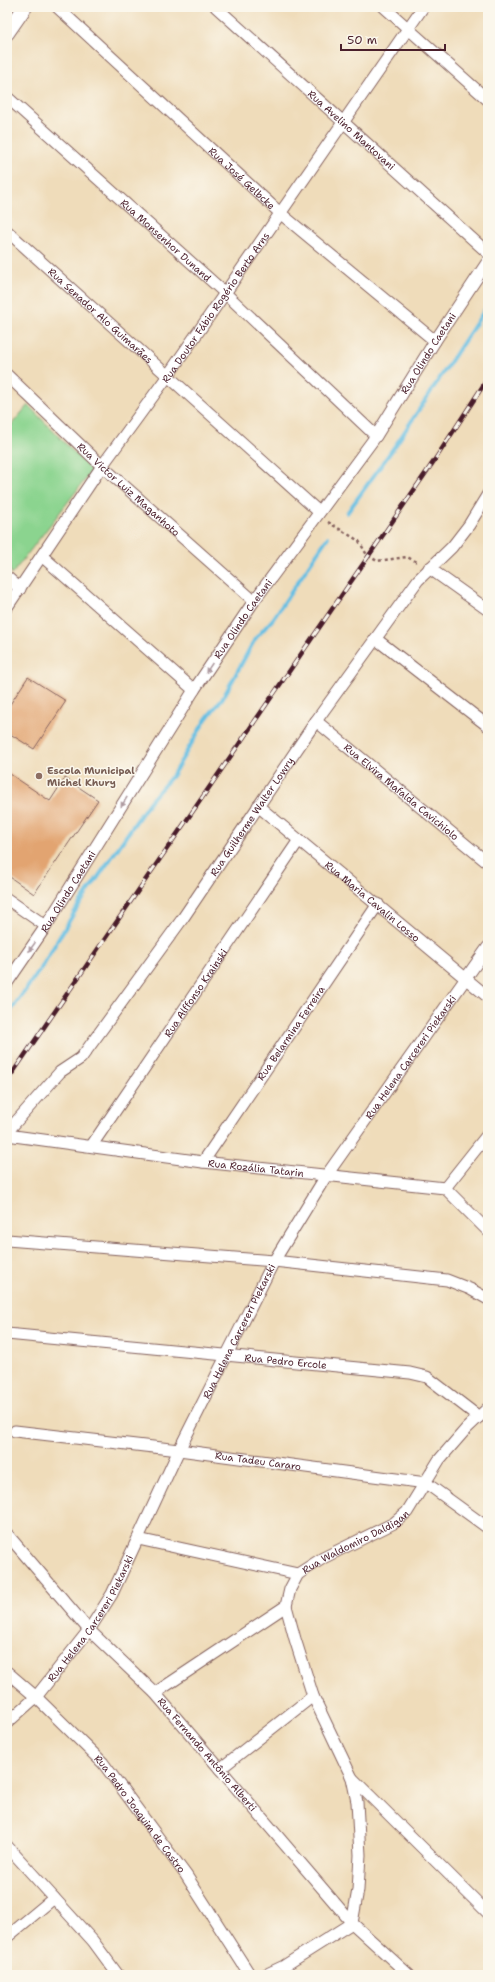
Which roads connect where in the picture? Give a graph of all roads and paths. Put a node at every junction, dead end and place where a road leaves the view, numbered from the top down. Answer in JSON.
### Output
{"nodes":[{"id":1,"x":25,"y":7,"type":"edge"},
{"id":2,"x":57,"y":7,"type":"edge"},
{"id":3,"x":216,"y":7,"type":"edge"},
{"id":4,"x":384,"y":7,"type":"edge"},
{"id":5,"x":423,"y":7,"type":"edge"},
{"id":6,"x":408,"y":29,"type":"junction"},
{"id":7,"x":7,"y":33,"type":"edge"},
{"id":8,"x":7,"y":97,"type":"edge"},
{"id":9,"x":488,"y":100,"type":"edge"},
{"id":10,"x":343,"y":123,"type":"junction"},
{"id":11,"x":280,"y":213,"type":"junction"},
{"id":12,"x":7,"y":231,"type":"edge"},
{"id":13,"x":488,"y":253,"type":"edge"},
{"id":14,"x":488,"y":261,"type":"edge"},
{"id":15,"x":225,"y":293,"type":"junction"},
{"id":16,"x":435,"y":341,"type":"junction"},
{"id":17,"x":7,"y":375,"type":"edge"},
{"id":18,"x":167,"y":377,"type":"junction"},
{"id":19,"x":376,"y":436,"type":"junction"},
{"id":20,"x":102,"y":466,"type":"junction"},
{"id":21,"x":488,"y":494,"type":"edge"},
{"id":22,"x":319,"y":512,"type":"junction"},
{"id":23,"x":327,"y":521,"type":"dead end"},
{"id":24,"x":43,"y":557,"type":"junction"},
{"id":25,"x":429,"y":568,"type":"junction"},
{"id":26,"x":7,"y":577,"type":"edge"},
{"id":27,"x":20,"y":589,"type":"junction"},
{"id":28,"x":254,"y":601,"type":"junction"},
{"id":29,"x":7,"y":607,"type":"edge"},
{"id":30,"x":488,"y":610,"type":"edge"},
{"id":31,"x":376,"y":639,"type":"junction"},
{"id":32,"x":194,"y":690,"type":"junction"},
{"id":33,"x":316,"y":721,"type":"junction"},
{"id":34,"x":488,"y":726,"type":"edge"},
{"id":35,"x":258,"y":806,"type":"junction"},
{"id":36,"x":299,"y":840,"type":"junction"},
{"id":37,"x":488,"y":863,"type":"edge"},
{"id":38,"x":7,"y":899,"type":"edge"},
{"id":39,"x":378,"y":904,"type":"junction"},
{"id":40,"x":46,"y":926,"type":"junction"},
{"id":41,"x":488,"y":947,"type":"edge"},
{"id":42,"x":466,"y":979,"type":"junction"},
{"id":43,"x":7,"y":983,"type":"edge"},
{"id":44,"x":488,"y":997,"type":"edge"},
{"id":45,"x":7,"y":1133,"type":"edge"},
{"id":46,"x":488,"y":1134,"type":"edge"},
{"id":47,"x":92,"y":1146,"type":"junction"},
{"id":48,"x":203,"y":1162,"type":"junction"},
{"id":49,"x":326,"y":1176,"type":"junction"},
{"id":50,"x":445,"y":1188,"type":"junction"},
{"id":51,"x":488,"y":1231,"type":"edge"},
{"id":52,"x":7,"y":1240,"type":"edge"},
{"id":53,"x":274,"y":1261,"type":"junction"},
{"id":54,"x":488,"y":1299,"type":"edge"},
{"id":55,"x":7,"y":1334,"type":"edge"},
{"id":56,"x":225,"y":1355,"type":"junction"},
{"id":57,"x":488,"y":1408,"type":"edge"},
{"id":58,"x":479,"y":1417,"type":"junction"},
{"id":59,"x":15,"y":1432,"type":"dead end"},
{"id":60,"x":179,"y":1450,"type":"junction"},
{"id":61,"x":426,"y":1483,"type":"junction"},
{"id":62,"x":488,"y":1528,"type":"edge"},
{"id":63,"x":7,"y":1534,"type":"edge"},
{"id":64,"x":138,"y":1539,"type":"junction"},
{"id":65,"x":298,"y":1574,"type":"junction"},
{"id":66,"x":286,"y":1606,"type":"junction"},
{"id":67,"x":89,"y":1630,"type":"junction"},
{"id":68,"x":7,"y":1672,"type":"edge"},
{"id":69,"x":155,"y":1693,"type":"junction"},
{"id":70,"x":313,"y":1696,"type":"junction"},
{"id":71,"x":36,"y":1697,"type":"junction"},
{"id":72,"x":7,"y":1723,"type":"edge"},
{"id":73,"x":220,"y":1768,"type":"junction"},
{"id":74,"x":352,"y":1778,"type":"junction"},
{"id":75,"x":7,"y":1846,"type":"edge"},
{"id":76,"x":54,"y":1898,"type":"junction"},
{"id":77,"x":488,"y":1913,"type":"edge"},
{"id":78,"x":352,"y":1923,"type":"junction"},
{"id":79,"x":7,"y":1937,"type":"edge"},
{"id":80,"x":118,"y":1975,"type":"edge"},
{"id":81,"x":250,"y":1975,"type":"edge"},
{"id":82,"x":265,"y":1975,"type":"edge"},
{"id":83,"x":409,"y":1975,"type":"edge"}],
"edges":[{"from":1,"to":7,"type":"street"},
{"from":2,"to":11,"type":"street","name":"Rua José Gelbcke"},
{"from":3,"to":10,"type":"street","name":"Rua Avelino Mantovani"},
{"from":4,"to":6,"type":"street"},
{"from":5,"to":6,"type":"street","name":"Rua Doutor Fábio Rogério Berto Arns"},
{"from":6,"to":9,"type":"street"},
{"from":6,"to":10,"type":"street","name":"Rua Doutor Fábio Rogério Berto Arns"},
{"from":8,"to":15,"type":"street","name":"Rua Monsenhor Dunand"},
{"from":10,"to":11,"type":"street","name":"Rua Doutor Fábio Rogério Berto Arns"},
{"from":10,"to":13,"type":"street","name":"Rua Avelino Mantovani"},
{"from":11,"to":15,"type":"street","name":"Rua Doutor Fábio Rogério Berto Arns"},
{"from":11,"to":16,"type":"street","name":"Rua José Gelbcke"},
{"from":12,"to":18,"type":"street","name":"Rua Senador Alo Guimarães"},
{"from":14,"to":16,"type":"street","name":"Rua Olindo Caetani"},
{"from":15,"to":18,"type":"street","name":"Rua Doutor Fábio Rogério Berto Arns"},
{"from":15,"to":19,"type":"street","name":"Rua Monsenhor Dunand"},
{"from":16,"to":19,"type":"street","name":"Rua Olindo Caetani"},
{"from":17,"to":20,"type":"street","name":"Rua Victor Luiz Maganhoto"},
{"from":18,"to":20,"type":"street","name":"Rua Doutor Fábio Rogério Berto Arns"},
{"from":18,"to":22,"type":"street","name":"Rua Senador Alo Guimarães"},
{"from":19,"to":22,"type":"street","name":"Rua Olindo Caetani"},
{"from":20,"to":24,"type":"street","name":"Rua Doutor Fábio Rogério Berto Arns"},
{"from":20,"to":28,"type":"street","name":"Rua Victor Luiz Maganhoto"},
{"from":21,"to":25,"type":"street","name":"Rua Guilherme Walter Lowry"},
{"from":22,"to":28,"type":"street","name":"Rua Olindo Caetani"},
{"from":23,"to":25,"type":"path"},
{"from":24,"to":27,"type":"street","name":"Rua Doutor Fábio Rogério Berto Arns"},
{"from":24,"to":32,"type":"street"},
{"from":25,"to":30,"type":"street"},
{"from":25,"to":31,"type":"street","name":"Rua Guilherme Walter Lowry"},
{"from":26,"to":27,"type":"street"},
{"from":27,"to":29,"type":"street","name":"Rua Doutor Fábio Rogério Berto Arns"},
{"from":28,"to":32,"type":"street","name":"Rua Olindo Caetani","one_way":true},
{"from":31,"to":33,"type":"street","name":"Rua Guilherme Walter Lowry"},
{"from":31,"to":34,"type":"street"},
{"from":32,"to":40,"type":"street","name":"Rua Olindo Caetani","one_way":true},
{"from":33,"to":35,"type":"street","name":"Rua Guilherme Walter Lowry"},
{"from":33,"to":37,"type":"street","name":"Rua Elvira Mafalda Cavichiolo"},
{"from":35,"to":36,"type":"street","name":"Rua Maria Cavalin Losso"},
{"from":35,"to":45,"type":"street","name":"Rua Guilherme Walter Lowry"},
{"from":36,"to":39,"type":"street","name":"Rua Maria Cavalin Losso"},
{"from":36,"to":47,"type":"street","name":"Rua Alffonso Krainski"},
{"from":38,"to":40,"type":"street"},
{"from":39,"to":42,"type":"street","name":"Rua Maria Cavalin Losso"},
{"from":39,"to":48,"type":"street","name":"Rua Belarmina Ferreira"},
{"from":40,"to":43,"type":"street","name":"Rua Olindo Caetani","one_way":true},
{"from":41,"to":42,"type":"street","name":"Rua Helena Carcereri Piekarski"},
{"from":42,"to":44,"type":"street","name":"Rua Maria Cavalin Losso"},
{"from":42,"to":49,"type":"street","name":"Rua Helena Carcereri Piekarski"},
{"from":45,"to":47,"type":"street","name":"Rua Rozália Tatarin"},
{"from":46,"to":50,"type":"street"},
{"from":47,"to":48,"type":"street","name":"Rua Rozália Tatarin"},
{"from":48,"to":49,"type":"street","name":"Rua Rozália Tatarin"},
{"from":49,"to":50,"type":"street","name":"Rua Rozália Tatarin"},
{"from":49,"to":53,"type":"street","name":"Rua Helena Carcereri Piekarski"},
{"from":50,"to":51,"type":"street"},
{"from":52,"to":53,"type":"street"},
{"from":53,"to":54,"type":"street"},
{"from":53,"to":56,"type":"street","name":"Rua Helena Carcereri Piekarski"},
{"from":55,"to":56,"type":"street","name":"Rua Pedro Ercole"},
{"from":56,"to":58,"type":"street","name":"Rua Pedro Ercole"},
{"from":56,"to":60,"type":"street","name":"Rua Helena Carcereri Piekarski"},
{"from":57,"to":58,"type":"street","name":"Rua Waldomiro Daldigan"},
{"from":58,"to":61,"type":"street","name":"Rua Waldomiro Daldigan"},
{"from":59,"to":60,"type":"street","name":"Rua Tadeu Cararo"},
{"from":60,"to":61,"type":"street","name":"Rua Tadeu Cararo"},
{"from":60,"to":64,"type":"street","name":"Rua Helena Carcereri Piekarski"},
{"from":61,"to":62,"type":"street","name":"Rua Tadeu Cararo"},
{"from":61,"to":65,"type":"street","name":"Rua Waldomiro Daldigan"},
{"from":63,"to":67,"type":"street","name":"Rua Fernando Antônio Alberti"},
{"from":64,"to":65,"type":"street"},
{"from":64,"to":67,"type":"street","name":"Rua Helena Carcereri Piekarski"},
{"from":65,"to":66,"type":"street","name":"Rua Waldomiro Daldigan"},
{"from":66,"to":69,"type":"street"},
{"from":66,"to":70,"type":"street"},
{"from":67,"to":69,"type":"street","name":"Rua Fernando Antônio Alberti"},
{"from":67,"to":71,"type":"street","name":"Rua Helena Carcereri Piekarski"},
{"from":68,"to":71,"type":"street","name":"Rua Pedro Joaquim de Castro"},
{"from":69,"to":73,"type":"street","name":"Rua Fernando Antônio Alberti"},
{"from":70,"to":73,"type":"street"},
{"from":70,"to":74,"type":"street"},
{"from":71,"to":72,"type":"street","name":"Rua Helena Carcereri Piekarski"},
{"from":71,"to":81,"type":"street","name":"Rua Pedro Joaquim de Castro"},
{"from":73,"to":78,"type":"street","name":"Rua Fernando Antônio Alberti"},
{"from":74,"to":77,"type":"street"},
{"from":74,"to":78,"type":"street"},
{"from":75,"to":76,"type":"street"},
{"from":76,"to":79,"type":"street"},
{"from":76,"to":80,"type":"street"},
{"from":78,"to":82,"type":"street"},
{"from":78,"to":83,"type":"street","name":"Rua Fernando Antônio Alberti"}]}
